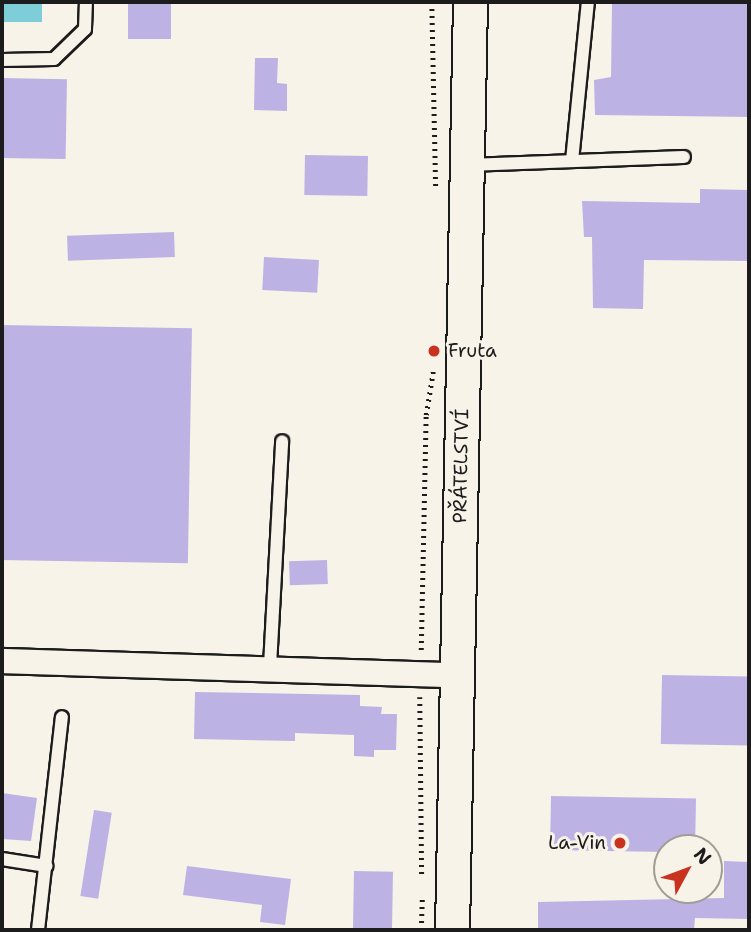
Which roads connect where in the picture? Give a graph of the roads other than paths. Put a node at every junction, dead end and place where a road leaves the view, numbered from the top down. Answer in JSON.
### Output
{"nodes":[{"id":1,"x":86,"y":2,"type":"edge"},
{"id":2,"x":470,"y":2,"type":"edge"},
{"id":3,"x":588,"y":2,"type":"edge"},
{"id":4,"x":2,"y":60,"type":"edge"},
{"id":5,"x":684,"y":157,"type":"dead end"},
{"id":6,"x":572,"y":161,"type":"junction"},
{"id":7,"x":466,"y":177,"type":"junction"},
{"id":8,"x":282,"y":441,"type":"dead end"},
{"id":9,"x":2,"y":661,"type":"edge"},
{"id":10,"x":270,"y":666,"type":"junction"},
{"id":11,"x":457,"y":675,"type":"junction"},
{"id":12,"x":62,"y":717,"type":"dead end"},
{"id":13,"x":2,"y":859,"type":"edge"},
{"id":14,"x":46,"y":866,"type":"junction"},
{"id":15,"x":38,"y":930,"type":"edge"},
{"id":16,"x":452,"y":930,"type":"edge"}],
"edges":[{"from":1,"to":4,"type":"lane"},
{"from":2,"to":7,"type":"main road","name":"PŘÁTELSTVÍ"},
{"from":3,"to":6,"type":"lane"},
{"from":5,"to":6,"type":"lane"},
{"from":6,"to":7,"type":"lane"},
{"from":7,"to":11,"type":"main road","name":"PŘÁTELSTVÍ"},
{"from":8,"to":10,"type":"lane"},
{"from":9,"to":10,"type":"street"},
{"from":10,"to":11,"type":"street"},
{"from":11,"to":16,"type":"main road","name":"PŘÁTELSTVÍ"},
{"from":12,"to":14,"type":"lane"},
{"from":13,"to":14,"type":"lane"},
{"from":14,"to":15,"type":"lane"}]}
